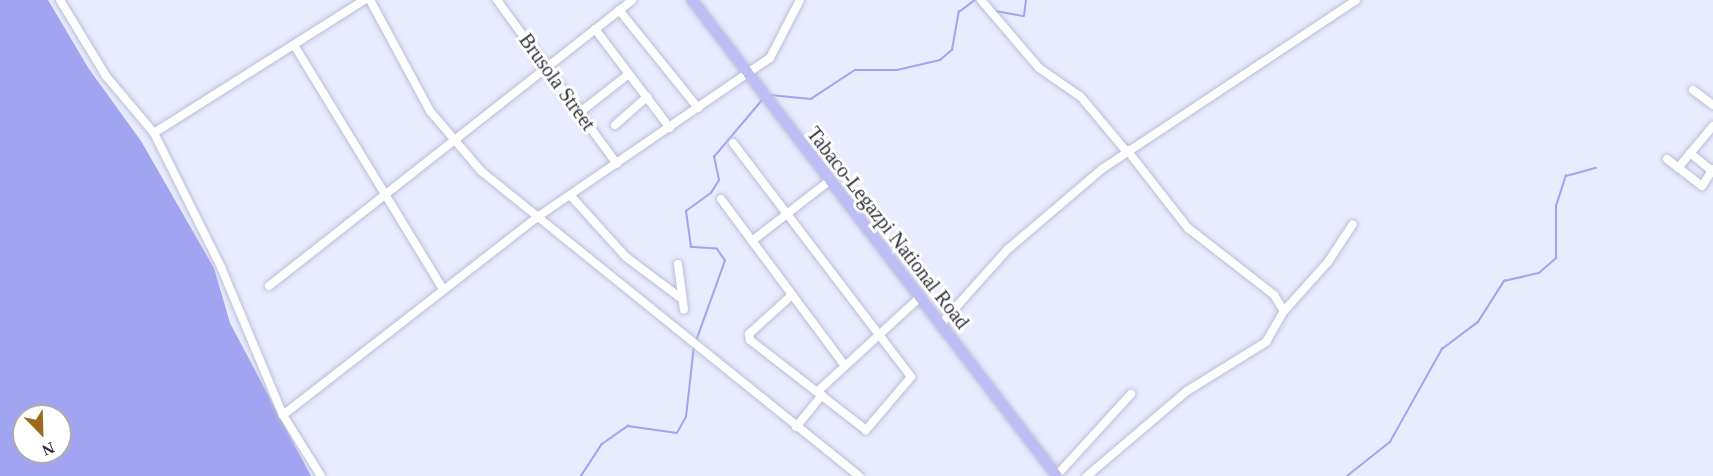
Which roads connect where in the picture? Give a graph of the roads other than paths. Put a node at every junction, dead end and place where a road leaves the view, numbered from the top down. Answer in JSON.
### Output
{"nodes":[{"id":1,"x":60,"y":0,"type":"edge"},
{"id":2,"x":364,"y":0,"type":"edge"},
{"id":3,"x":370,"y":0,"type":"edge"},
{"id":4,"x":497,"y":0,"type":"edge"},
{"id":5,"x":632,"y":0,"type":"edge"},
{"id":6,"x":692,"y":0,"type":"edge"},
{"id":7,"x":800,"y":0,"type":"edge"},
{"id":8,"x":1356,"y":0,"type":"edge"},
{"id":9,"x":982,"y":1,"type":"edge"},
{"id":10,"x":620,"y":10,"type":"junction"},
{"id":11,"x":595,"y":29,"type":"junction"},
{"id":12,"x":294,"y":45,"type":"junction"},
{"id":13,"x":546,"y":68,"type":"junction"},
{"id":14,"x":629,"y":74,"type":"junction"},
{"id":15,"x":748,"y":74,"type":"junction"},
{"id":16,"x":1693,"y":90,"type":"dead end"},
{"id":17,"x":647,"y":97,"type":"junction"},
{"id":18,"x":1713,"y":105,"type":"edge"},
{"id":19,"x":698,"y":108,"type":"junction"},
{"id":20,"x":579,"y":113,"type":"junction"},
{"id":21,"x":615,"y":125,"type":"dead end"},
{"id":22,"x":1713,"y":126,"type":"edge"},
{"id":23,"x":670,"y":128,"type":"junction"},
{"id":24,"x":154,"y":133,"type":"junction"},
{"id":25,"x":453,"y":141,"type":"junction"},
{"id":26,"x":733,"y":143,"type":"dead end"},
{"id":27,"x":1126,"y":151,"type":"junction"},
{"id":28,"x":1690,"y":153,"type":"junction"},
{"id":29,"x":1667,"y":159,"type":"dead end"},
{"id":30,"x":617,"y":164,"type":"junction"},
{"id":31,"x":1678,"y":168,"type":"junction"},
{"id":32,"x":1712,"y":170,"type":"edge"},
{"id":33,"x":829,"y":181,"type":"junction"},
{"id":34,"x":570,"y":195,"type":"junction"},
{"id":35,"x":382,"y":196,"type":"junction"},
{"id":36,"x":721,"y":199,"type":"dead end"},
{"id":37,"x":787,"y":214,"type":"junction"},
{"id":38,"x":536,"y":218,"type":"junction"},
{"id":39,"x":1353,"y":224,"type":"dead end"},
{"id":40,"x":752,"y":241,"type":"junction"},
{"id":41,"x":678,"y":264,"type":"dead end"},
{"id":42,"x":269,"y":286,"type":"dead end"},
{"id":43,"x":443,"y":289,"type":"junction"},
{"id":44,"x":792,"y":295,"type":"junction"},
{"id":45,"x":920,"y":298,"type":"junction"},
{"id":46,"x":682,"y":299,"type":"junction"},
{"id":47,"x":684,"y":310,"type":"dead end"},
{"id":48,"x":1284,"y":311,"type":"junction"},
{"id":49,"x":940,"y":325,"type":"junction"},
{"id":50,"x":880,"y":334,"type":"junction"},
{"id":51,"x":845,"y":366,"type":"junction"},
{"id":52,"x":820,"y":393,"type":"junction"},
{"id":53,"x":1131,"y":394,"type":"dead end"},
{"id":54,"x":283,"y":415,"type":"junction"},
{"id":55,"x":796,"y":427,"type":"junction"},
{"id":56,"x":321,"y":476,"type":"edge"},
{"id":57,"x":859,"y":476,"type":"edge"},
{"id":58,"x":1057,"y":476,"type":"edge"},
{"id":59,"x":1088,"y":476,"type":"edge"}],
"edges":[{"from":1,"to":24,"type":"street"},
{"from":2,"to":12,"type":"street"},
{"from":3,"to":25,"type":"street"},
{"from":4,"to":13,"type":"street","name":"Brusola Street"},
{"from":5,"to":10,"type":"street"},
{"from":6,"to":15,"type":"main road","name":"Tabaco-Legazpi National Road"},
{"from":7,"to":15,"type":"street"},
{"from":8,"to":27,"type":"street"},
{"from":9,"to":27,"type":"street"},
{"from":10,"to":11,"type":"street"},
{"from":10,"to":19,"type":"street"},
{"from":11,"to":13,"type":"street"},
{"from":11,"to":14,"type":"street"},
{"from":12,"to":24,"type":"street"},
{"from":12,"to":35,"type":"street"},
{"from":13,"to":20,"type":"street","name":"Brusola Street"},
{"from":13,"to":25,"type":"street"},
{"from":14,"to":17,"type":"street"},
{"from":14,"to":20,"type":"street"},
{"from":15,"to":19,"type":"street"},
{"from":15,"to":33,"type":"main road","name":"Tabaco-Legazpi National Road"},
{"from":16,"to":18,"type":"street"},
{"from":17,"to":21,"type":"street"},
{"from":17,"to":23,"type":"street"},
{"from":19,"to":23,"type":"street"},
{"from":20,"to":30,"type":"street","name":"Brusola Street"},
{"from":22,"to":28,"type":"street"},
{"from":23,"to":30,"type":"street"},
{"from":24,"to":54,"type":"street"},
{"from":25,"to":35,"type":"street"},
{"from":25,"to":38,"type":"street"},
{"from":26,"to":37,"type":"street"},
{"from":27,"to":48,"type":"street"},
{"from":27,"to":49,"type":"street"},
{"from":28,"to":31,"type":"street"},
{"from":28,"to":32,"type":"street"},
{"from":29,"to":31,"type":"street"},
{"from":30,"to":34,"type":"street"},
{"from":31,"to":32,"type":"street"},
{"from":33,"to":37,"type":"street"},
{"from":33,"to":45,"type":"main road","name":"Tabaco-Legazpi National Road"},
{"from":34,"to":38,"type":"street"},
{"from":34,"to":46,"type":"street"},
{"from":35,"to":42,"type":"street"},
{"from":35,"to":43,"type":"street"},
{"from":36,"to":40,"type":"street"},
{"from":37,"to":40,"type":"street"},
{"from":37,"to":50,"type":"street"},
{"from":38,"to":43,"type":"street"},
{"from":38,"to":55,"type":"street"},
{"from":39,"to":48,"type":"street"},
{"from":40,"to":44,"type":"street"},
{"from":41,"to":46,"type":"street"},
{"from":43,"to":54,"type":"street"},
{"from":44,"to":51,"type":"street"},
{"from":44,"to":52,"type":"street"},
{"from":45,"to":49,"type":"main road","name":"Tabaco-Legazpi National Road"},
{"from":45,"to":50,"type":"street"},
{"from":46,"to":47,"type":"street"},
{"from":48,"to":59,"type":"street"},
{"from":49,"to":58,"type":"main road","name":"Tabaco-Legazpi National Road"},
{"from":50,"to":51,"type":"street"},
{"from":50,"to":52,"type":"street"},
{"from":51,"to":52,"type":"street"},
{"from":52,"to":55,"type":"street"},
{"from":53,"to":58,"type":"street"},
{"from":54,"to":56,"type":"street"},
{"from":55,"to":57,"type":"street"}]}
